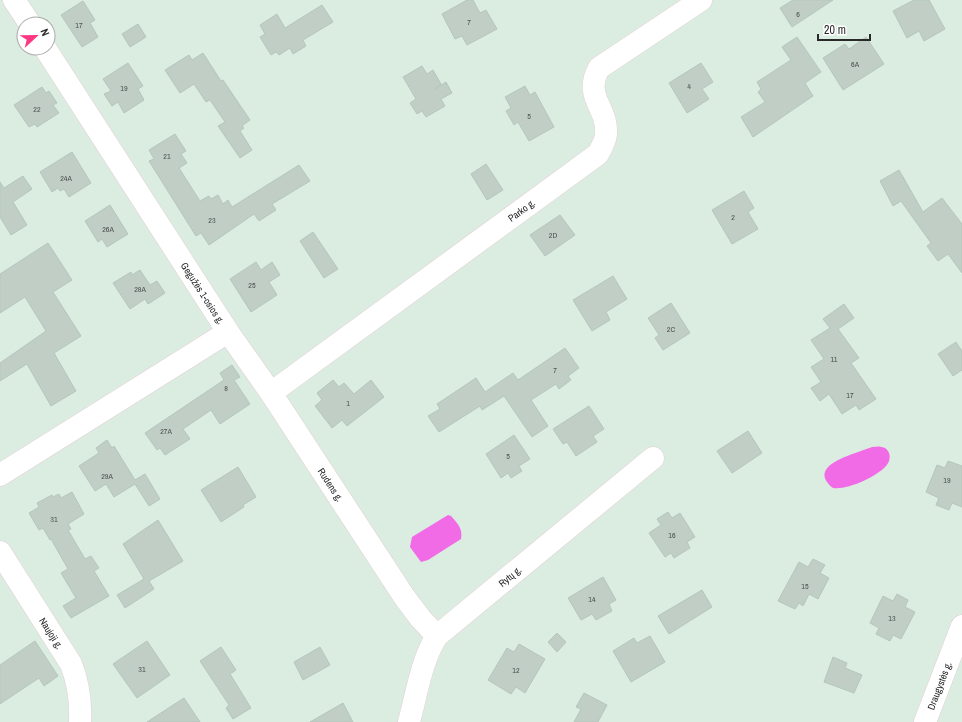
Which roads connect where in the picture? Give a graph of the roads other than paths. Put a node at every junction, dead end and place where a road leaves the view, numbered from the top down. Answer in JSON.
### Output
{"nodes":[{"id":1,"x":14,"y":0,"type":"edge"},
{"id":2,"x":701,"y":0,"type":"edge"},
{"id":3,"x":25,"y":16,"type":"edge"},
{"id":4,"x":50,"y":56,"type":"edge"},
{"id":5,"x":228,"y":332,"type":"junction"},
{"id":6,"x":271,"y":393,"type":"junction"},
{"id":7,"x":653,"y":458,"type":"dead end"},
{"id":8,"x":0,"y":475,"type":"edge"},
{"id":9,"x":0,"y":552,"type":"edge"},
{"id":10,"x":962,"y":626,"type":"edge"},
{"id":11,"x":438,"y":636,"type":"junction"},
{"id":12,"x":80,"y":722,"type":"edge"},
{"id":13,"x":410,"y":722,"type":"edge"},
{"id":14,"x":925,"y":722,"type":"edge"}],
"edges":[{"from":1,"to":3,"type":"street"},
{"from":2,"to":6,"type":"street","name":"Parko g."},
{"from":4,"to":5,"type":"street","name":"Gegužės 1-osios g."},
{"from":5,"to":6,"type":"street","name":"Rudens g."},
{"from":5,"to":8,"type":"street","name":"Gegužės 1-osios g."},
{"from":6,"to":11,"type":"street","name":"Rudens g."},
{"from":7,"to":11,"type":"street","name":"Rytų g."},
{"from":9,"to":12,"type":"street","name":"Naujoji g."},
{"from":10,"to":14,"type":"street","name":"Draugystės g."},
{"from":11,"to":13,"type":"street","name":"Rytų g."}]}
